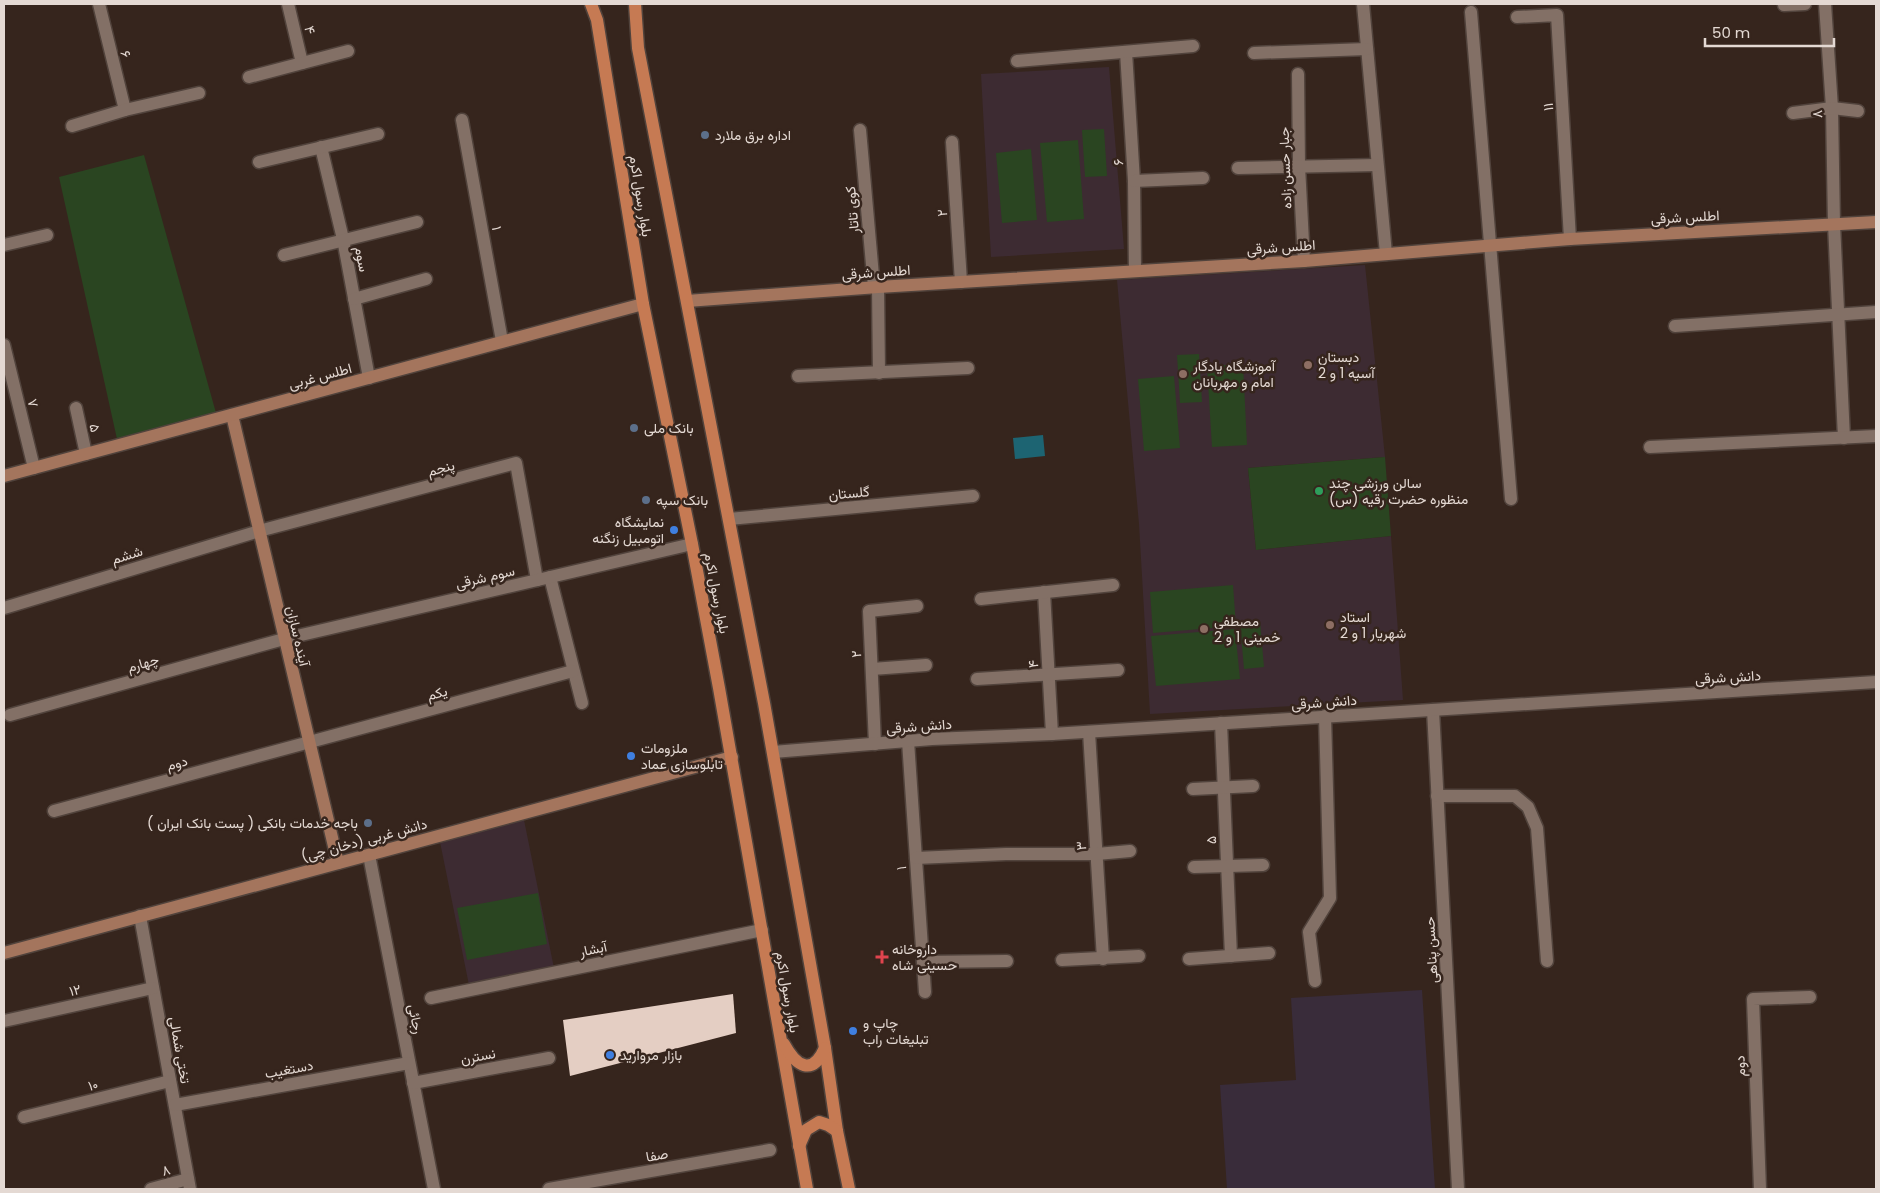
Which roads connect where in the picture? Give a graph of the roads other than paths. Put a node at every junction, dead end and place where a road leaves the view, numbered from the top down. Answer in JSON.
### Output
{"nodes":[{"id":1,"x":99,"y":4,"type":"edge"},
{"id":2,"x":288,"y":4,"type":"edge"},
{"id":3,"x":592,"y":4,"type":"edge"},
{"id":4,"x":597,"y":4,"type":"edge"},
{"id":5,"x":629,"y":4,"type":"edge"},
{"id":6,"x":635,"y":4,"type":"edge"},
{"id":7,"x":1363,"y":4,"type":"edge"},
{"id":8,"x":1804,"y":4,"type":"edge"},
{"id":9,"x":1825,"y":4,"type":"edge"},
{"id":10,"x":1784,"y":6,"type":"dead end"},
{"id":11,"x":1470,"y":12,"type":"dead end"},
{"id":12,"x":1517,"y":17,"type":"dead end"},
{"id":13,"x":636,"y":18,"type":"junction"},
{"id":14,"x":597,"y":20,"type":"junction"},
{"id":15,"x":1193,"y":46,"type":"dead end"},
{"id":16,"x":1367,"y":49,"type":"junction"},
{"id":17,"x":348,"y":51,"type":"dead end"},
{"id":18,"x":1126,"y":52,"type":"junction"},
{"id":19,"x":1254,"y":53,"type":"dead end"},
{"id":20,"x":1017,"y":61,"type":"dead end"},
{"id":21,"x":302,"y":63,"type":"junction"},
{"id":22,"x":1298,"y":74,"type":"dead end"},
{"id":23,"x":249,"y":77,"type":"dead end"},
{"id":24,"x":199,"y":93,"type":"dead end"},
{"id":25,"x":1832,"y":108,"type":"junction"},
{"id":26,"x":125,"y":110,"type":"junction"},
{"id":27,"x":1858,"y":111,"type":"dead end"},
{"id":28,"x":1793,"y":113,"type":"dead end"},
{"id":29,"x":462,"y":120,"type":"dead end"},
{"id":30,"x":72,"y":126,"type":"dead end"},
{"id":31,"x":860,"y":130,"type":"dead end"},
{"id":32,"x":378,"y":134,"type":"dead end"},
{"id":33,"x":952,"y":142,"type":"dead end"},
{"id":34,"x":321,"y":148,"type":"junction"},
{"id":35,"x":259,"y":162,"type":"dead end"},
{"id":36,"x":1377,"y":165,"type":"junction"},
{"id":37,"x":1299,"y":166,"type":"junction"},
{"id":38,"x":1238,"y":168,"type":"dead end"},
{"id":39,"x":1203,"y":178,"type":"dead end"},
{"id":40,"x":1134,"y":181,"type":"junction"},
{"id":41,"x":416,"y":222,"type":"dead end"},
{"id":42,"x":1876,"y":222,"type":"edge"},
{"id":43,"x":1834,"y":224,"type":"junction"},
{"id":44,"x":47,"y":235,"type":"dead end"},
{"id":45,"x":342,"y":239,"type":"junction"},
{"id":46,"x":1570,"y":239,"type":"junction"},
{"id":47,"x":4,"y":245,"type":"edge"},
{"id":48,"x":1490,"y":246,"type":"junction"},
{"id":49,"x":1386,"y":254,"type":"junction"},
{"id":50,"x":284,"y":255,"type":"dead end"},
{"id":51,"x":1304,"y":261,"type":"junction"},
{"id":52,"x":1135,"y":270,"type":"junction"},
{"id":53,"x":426,"y":279,"type":"dead end"},
{"id":54,"x":961,"y":282,"type":"junction"},
{"id":55,"x":876,"y":287,"type":"junction"},
{"id":56,"x":354,"y":299,"type":"junction"},
{"id":57,"x":687,"y":301,"type":"junction"},
{"id":58,"x":643,"y":304,"type":"junction"},
{"id":59,"x":1876,"y":312,"type":"edge"},
{"id":60,"x":1838,"y":314,"type":"junction"},
{"id":61,"x":1675,"y":326,"type":"dead end"},
{"id":62,"x":502,"y":342,"type":"junction"},
{"id":63,"x":4,"y":345,"type":"edge"},
{"id":64,"x":968,"y":368,"type":"dead end"},
{"id":65,"x":879,"y":373,"type":"junction"},
{"id":66,"x":798,"y":376,"type":"dead end"},
{"id":67,"x":370,"y":378,"type":"junction"},
{"id":68,"x":76,"y":408,"type":"dead end"},
{"id":69,"x":232,"y":415,"type":"junction"},
{"id":70,"x":1876,"y":436,"type":"edge"},
{"id":71,"x":1844,"y":438,"type":"junction"},
{"id":72,"x":1650,"y":447,"type":"dead end"},
{"id":73,"x":86,"y":454,"type":"junction"},
{"id":74,"x":34,"y":468,"type":"junction"},
{"id":75,"x":4,"y":476,"type":"edge"},
{"id":76,"x":973,"y":496,"type":"dead end"},
{"id":77,"x":1511,"y":499,"type":"dead end"},
{"id":78,"x":729,"y":519,"type":"junction"},
{"id":79,"x":259,"y":532,"type":"junction"},
{"id":80,"x":692,"y":544,"type":"junction"},
{"id":81,"x":550,"y":577,"type":"junction"},
{"id":82,"x":537,"y":580,"type":"junction"},
{"id":83,"x":1113,"y":585,"type":"dead end"},
{"id":84,"x":1044,"y":592,"type":"junction"},
{"id":85,"x":981,"y":598,"type":"dead end"},
{"id":86,"x":917,"y":606,"type":"dead end"},
{"id":87,"x":4,"y":608,"type":"edge"},
{"id":88,"x":284,"y":639,"type":"junction"},
{"id":89,"x":926,"y":665,"type":"dead end"},
{"id":90,"x":872,"y":669,"type":"junction"},
{"id":91,"x":573,"y":670,"type":"junction"},
{"id":92,"x":1118,"y":670,"type":"dead end"},
{"id":93,"x":1048,"y":673,"type":"junction"},
{"id":94,"x":978,"y":679,"type":"dead end"},
{"id":95,"x":1876,"y":682,"type":"edge"},
{"id":96,"x":582,"y":703,"type":"dead end"},
{"id":97,"x":1433,"y":710,"type":"junction"},
{"id":98,"x":10,"y":716,"type":"dead end"},
{"id":99,"x":1325,"y":716,"type":"junction"},
{"id":100,"x":1221,"y":723,"type":"junction"},
{"id":101,"x":1089,"y":732,"type":"junction"},
{"id":102,"x":1052,"y":734,"type":"junction"},
{"id":103,"x":908,"y":742,"type":"junction"},
{"id":104,"x":308,"y":744,"type":"junction"},
{"id":105,"x":875,"y":744,"type":"junction"},
{"id":106,"x":773,"y":752,"type":"junction"},
{"id":107,"x":732,"y":757,"type":"junction"},
{"id":108,"x":1253,"y":786,"type":"dead end"},
{"id":109,"x":1224,"y":787,"type":"junction"},
{"id":110,"x":1192,"y":789,"type":"dead end"},
{"id":111,"x":1438,"y":796,"type":"junction"},
{"id":112,"x":54,"y":812,"type":"dead end"},
{"id":113,"x":1130,"y":851,"type":"dead end"},
{"id":114,"x":1097,"y":854,"type":"junction"},
{"id":115,"x":369,"y":855,"type":"junction"},
{"id":116,"x":916,"y":858,"type":"junction"},
{"id":117,"x":338,"y":863,"type":"junction"},
{"id":118,"x":1264,"y":865,"type":"dead end"},
{"id":119,"x":1227,"y":866,"type":"junction"},
{"id":120,"x":1194,"y":867,"type":"dead end"},
{"id":121,"x":140,"y":916,"type":"junction"},
{"id":122,"x":762,"y":930,"type":"junction"},
{"id":123,"x":4,"y":953,"type":"edge"},
{"id":124,"x":1269,"y":953,"type":"dead end"},
{"id":125,"x":1139,"y":956,"type":"dead end"},
{"id":126,"x":1231,"y":956,"type":"junction"},
{"id":127,"x":1103,"y":959,"type":"junction"},
{"id":128,"x":1189,"y":959,"type":"dead end"},
{"id":129,"x":1062,"y":960,"type":"dead end"},
{"id":130,"x":1007,"y":961,"type":"dead end"},
{"id":131,"x":1547,"y":961,"type":"dead end"},
{"id":132,"x":923,"y":962,"type":"junction"},
{"id":133,"x":1315,"y":981,"type":"dead end"},
{"id":134,"x":153,"y":988,"type":"junction"},
{"id":135,"x":925,"y":992,"type":"dead end"},
{"id":136,"x":1810,"y":997,"type":"dead end"},
{"id":137,"x":431,"y":998,"type":"dead end"},
{"id":138,"x":4,"y":1021,"type":"edge"},
{"id":139,"x":781,"y":1040,"type":"junction"},
{"id":140,"x":825,"y":1048,"type":"junction"},
{"id":141,"x":549,"y":1058,"type":"dead end"},
{"id":142,"x":409,"y":1063,"type":"junction"},
{"id":143,"x":170,"y":1081,"type":"junction"},
{"id":144,"x":413,"y":1083,"type":"junction"},
{"id":145,"x":174,"y":1106,"type":"junction"},
{"id":146,"x":24,"y":1117,"type":"dead end"},
{"id":147,"x":837,"y":1131,"type":"junction"},
{"id":148,"x":799,"y":1147,"type":"junction"},
{"id":149,"x":770,"y":1150,"type":"dead end"},
{"id":150,"x":189,"y":1184,"type":"edge"},
{"id":151,"x":151,"y":1189,"type":"edge"},
{"id":152,"x":434,"y":1189,"type":"edge"},
{"id":153,"x":549,"y":1189,"type":"edge"},
{"id":154,"x":807,"y":1189,"type":"edge"},
{"id":155,"x":849,"y":1189,"type":"edge"},
{"id":156,"x":1458,"y":1189,"type":"edge"},
{"id":157,"x":1760,"y":1189,"type":"edge"}],
"edges":[{"from":1,"to":26,"type":"street","name":"۶"},
{"from":2,"to":21,"type":"street","name":"۴"},
{"from":3,"to":14,"type":"main road","name":"بلوار رسول اکرم"},
{"from":4,"to":14,"type":"main road"},
{"from":5,"to":13,"type":"main road"},
{"from":6,"to":13,"type":"main road","name":"بلوار رسول اکرم"},
{"from":7,"to":16,"type":"street"},
{"from":8,"to":10,"type":"street"},
{"from":9,"to":25,"type":"street","name":"۸"},
{"from":11,"to":48,"type":"street"},
{"from":12,"to":46,"type":"street","name":"۱۱"},
{"from":13,"to":57,"type":"main road","name":"بلوار رسول اکرم"},
{"from":14,"to":58,"type":"main road","name":"بلوار رسول اکرم"},
{"from":15,"to":18,"type":"street"},
{"from":16,"to":19,"type":"street"},
{"from":16,"to":36,"type":"street"},
{"from":17,"to":21,"type":"street"},
{"from":18,"to":20,"type":"street"},
{"from":18,"to":40,"type":"street","name":"۶"},
{"from":21,"to":23,"type":"street"},
{"from":22,"to":37,"type":"street","name":"جبار حسن زاده"},
{"from":24,"to":26,"type":"street"},
{"from":25,"to":27,"type":"street"},
{"from":25,"to":28,"type":"street"},
{"from":25,"to":43,"type":"street","name":"۸"},
{"from":26,"to":30,"type":"street"},
{"from":29,"to":62,"type":"street","name":"۱"},
{"from":31,"to":55,"type":"street","name":"کوی تاتار"},
{"from":32,"to":34,"type":"street"},
{"from":33,"to":54,"type":"street","name":"۲"},
{"from":34,"to":35,"type":"street"},
{"from":34,"to":45,"type":"street","name":"سوم"},
{"from":36,"to":37,"type":"street"},
{"from":36,"to":49,"type":"street"},
{"from":37,"to":38,"type":"street"},
{"from":37,"to":51,"type":"street","name":"جبار حسن زاده"},
{"from":39,"to":40,"type":"street"},
{"from":40,"to":52,"type":"street","name":"۶"},
{"from":41,"to":45,"type":"street"},
{"from":42,"to":43,"type":"street","name":"اطلس شرقی"},
{"from":43,"to":46,"type":"street","name":"اطلس شرقی"},
{"from":43,"to":60,"type":"street","name":"۸"},
{"from":44,"to":47,"type":"street"},
{"from":45,"to":50,"type":"street"},
{"from":45,"to":56,"type":"street","name":"سوم"},
{"from":46,"to":48,"type":"street","name":"اطلس شرقی"},
{"from":48,"to":49,"type":"street","name":"اطلس شرقی"},
{"from":48,"to":77,"type":"street"},
{"from":49,"to":51,"type":"street","name":"اطلس شرقی"},
{"from":51,"to":52,"type":"street","name":"اطلس شرقی"},
{"from":52,"to":54,"type":"street","name":"اطلس شرقی"},
{"from":53,"to":56,"type":"street"},
{"from":54,"to":55,"type":"street","name":"اطلس شرقی"},
{"from":55,"to":57,"type":"street","name":"اطلس شرقی"},
{"from":55,"to":65,"type":"street","name":"کوی تاتار"},
{"from":56,"to":67,"type":"street","name":"سوم"},
{"from":57,"to":78,"type":"main road","name":"بلوار رسول اکرم"},
{"from":58,"to":62,"type":"street","name":"اطلس غربی"},
{"from":58,"to":80,"type":"main road","name":"بلوار رسول اکرم"},
{"from":59,"to":60,"type":"street"},
{"from":60,"to":61,"type":"street"},
{"from":60,"to":71,"type":"street","name":"۸"},
{"from":62,"to":67,"type":"street","name":"اطلس غربی"},
{"from":63,"to":74,"type":"street","name":"۷"},
{"from":64,"to":65,"type":"street"},
{"from":65,"to":66,"type":"street"},
{"from":67,"to":69,"type":"street","name":"اطلس غربی"},
{"from":68,"to":73,"type":"street","name":"۵"},
{"from":69,"to":73,"type":"street","name":"اطلس غربی"},
{"from":69,"to":79,"type":"street","name":"آینده سازان"},
{"from":70,"to":71,"type":"street"},
{"from":71,"to":72,"type":"street"},
{"from":73,"to":74,"type":"street","name":"اطلس غربی"},
{"from":74,"to":75,"type":"street","name":"اطلس غربی"},
{"from":76,"to":78,"type":"street","name":"گلستان"},
{"from":78,"to":106,"type":"main road","name":"بلوار رسول اکرم"},
{"from":79,"to":82,"type":"street","name":"پنجم"},
{"from":79,"to":87,"type":"street","name":"ششم"},
{"from":79,"to":88,"type":"street","name":"آینده سازان"},
{"from":80,"to":81,"type":"street","name":"سوم شرقی"},
{"from":80,"to":107,"type":"main road","name":"بلوار رسول اکرم"},
{"from":81,"to":82,"type":"street","name":"سوم شرقی"},
{"from":81,"to":91,"type":"street"},
{"from":82,"to":88,"type":"street","name":"سوم شرقی"},
{"from":83,"to":84,"type":"street"},
{"from":84,"to":85,"type":"street"},
{"from":84,"to":93,"type":"street","name":"۴"},
{"from":86,"to":90,"type":"street","name":"۲"},
{"from":88,"to":98,"type":"street","name":"چهارم"},
{"from":88,"to":104,"type":"street","name":"آینده سازان"},
{"from":89,"to":90,"type":"street"},
{"from":90,"to":105,"type":"street","name":"۲"},
{"from":91,"to":96,"type":"street"},
{"from":91,"to":104,"type":"street","name":"یکم"},
{"from":92,"to":93,"type":"street"},
{"from":93,"to":94,"type":"street"},
{"from":93,"to":102,"type":"street","name":"۴"},
{"from":95,"to":97,"type":"street","name":"دانش شرقی"},
{"from":97,"to":99,"type":"street","name":"دانش شرقی"},
{"from":97,"to":111,"type":"street","name":"حسن پناهی"},
{"from":99,"to":100,"type":"street","name":"دانش شرقی"},
{"from":99,"to":133,"type":"street"},
{"from":100,"to":101,"type":"street","name":"دانش شرقی"},
{"from":100,"to":109,"type":"street","name":"۵"},
{"from":101,"to":102,"type":"street","name":"دانش شرقی"},
{"from":101,"to":114,"type":"street","name":"۳"},
{"from":102,"to":103,"type":"street","name":"دانش شرقی"},
{"from":103,"to":105,"type":"street","name":"دانش شرقی"},
{"from":103,"to":116,"type":"street","name":"۱"},
{"from":104,"to":112,"type":"street","name":"دوم"},
{"from":104,"to":117,"type":"street","name":"آینده سازان"},
{"from":105,"to":106,"type":"street","name":"دانش شرقی"},
{"from":106,"to":140,"type":"main road","name":"بلوار رسول اکرم"},
{"from":107,"to":115,"type":"street","name":"دانش غربی (دخان چی)"},
{"from":107,"to":122,"type":"main road","name":"بلوار رسول اکرم"},
{"from":108,"to":109,"type":"street"},
{"from":109,"to":110,"type":"street"},
{"from":109,"to":119,"type":"street","name":"۵"},
{"from":111,"to":131,"type":"street"},
{"from":111,"to":156,"type":"street","name":"حسن پناهی"},
{"from":113,"to":114,"type":"street"},
{"from":114,"to":116,"type":"street"},
{"from":114,"to":127,"type":"street","name":"۳"},
{"from":115,"to":117,"type":"street","name":"دانش غربی (دخان چی)"},
{"from":115,"to":142,"type":"street","name":"رجائی"},
{"from":116,"to":132,"type":"street","name":"۱"},
{"from":117,"to":121,"type":"street","name":"دانش غربی (دخان چی)"},
{"from":118,"to":119,"type":"street"},
{"from":119,"to":120,"type":"street"},
{"from":119,"to":126,"type":"street","name":"۵"},
{"from":121,"to":123,"type":"street","name":"دانش غربی (دخان چی)"},
{"from":121,"to":134,"type":"street","name":"تختی شمالی"},
{"from":122,"to":137,"type":"street","name":"آبشار"},
{"from":122,"to":139,"type":"main road","name":"بلوار رسول اکرم"},
{"from":124,"to":126,"type":"street"},
{"from":125,"to":127,"type":"street"},
{"from":126,"to":128,"type":"street"},
{"from":127,"to":129,"type":"street"},
{"from":130,"to":132,"type":"street"},
{"from":132,"to":135,"type":"street","name":"۱"},
{"from":134,"to":138,"type":"street","name":"۱۲"},
{"from":134,"to":143,"type":"street","name":"تختی شمالی"},
{"from":136,"to":157,"type":"street","name":"دوم"},
{"from":139,"to":140,"type":"main road"},
{"from":139,"to":148,"type":"main road","name":"بلوار رسول اکرم"},
{"from":140,"to":147,"type":"main road","name":"بلوار رسول اکرم"},
{"from":141,"to":144,"type":"street","name":"نسترن"},
{"from":142,"to":144,"type":"street","name":"رجائی"},
{"from":142,"to":145,"type":"street","name":"دستغیب"},
{"from":143,"to":145,"type":"street","name":"تختی شمالی"},
{"from":143,"to":146,"type":"street","name":"۱۰"},
{"from":144,"to":152,"type":"street","name":"رجائی"},
{"from":145,"to":150,"type":"street","name":"تختی شمالی"},
{"from":147,"to":148,"type":"main road"},
{"from":147,"to":155,"type":"main road","name":"بلوار رسول اکرم"},
{"from":148,"to":154,"type":"main road","name":"بلوار رسول اکرم"},
{"from":149,"to":153,"type":"street","name":"صفا"},
{"from":150,"to":151,"type":"street","name":"۸"}]}
